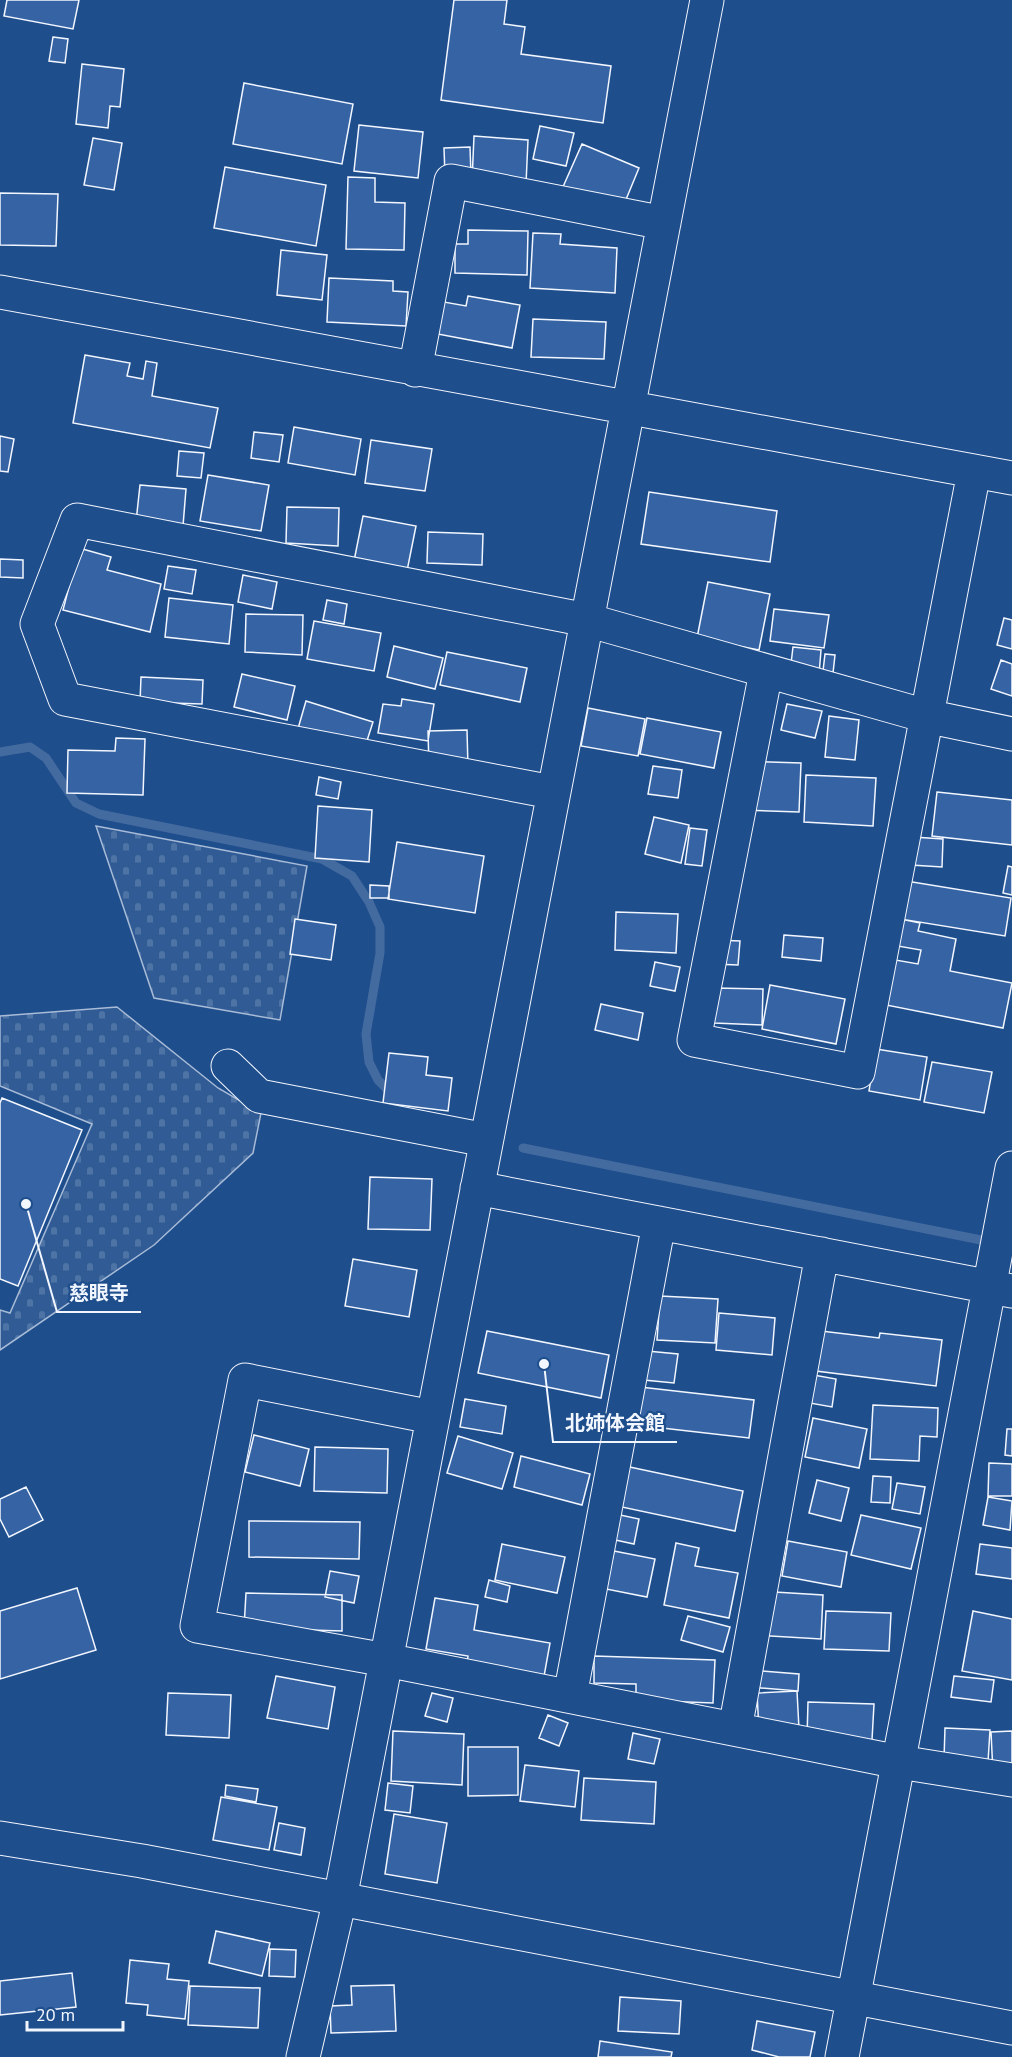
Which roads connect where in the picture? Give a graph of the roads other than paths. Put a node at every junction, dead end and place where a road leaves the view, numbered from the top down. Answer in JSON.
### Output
{"nodes":[{"id":1,"x":707,"y":0,"type":"edge"},
{"id":2,"x":664,"y":223,"type":"junction"},
{"id":3,"x":0,"y":292,"type":"edge"},
{"id":4,"x":415,"y":370,"type":"junction"},
{"id":5,"x":628,"y":406,"type":"junction"},
{"id":6,"x":974,"y":472,"type":"junction"},
{"id":7,"x":1012,"y":478,"type":"edge"},
{"id":8,"x":587,"y":620,"type":"junction"},
{"id":9,"x":766,"y":672,"type":"junction"},
{"id":10,"x":926,"y":717,"type":"junction"},
{"id":11,"x":1012,"y":734,"type":"edge"},
{"id":12,"x":552,"y":792,"type":"junction"},
{"id":13,"x":228,"y":1066,"type":"dead end"},
{"id":14,"x":486,"y":1140,"type":"junction"},
{"id":15,"x":1012,"y":1168,"type":"edge"},
{"id":16,"x":477,"y":1188,"type":"junction"},
{"id":17,"x":1009,"y":1205,"type":"edge"},
{"id":18,"x":659,"y":1223,"type":"junction"},
{"id":19,"x":822,"y":1254,"type":"junction"},
{"id":20,"x":1000,"y":1289,"type":"edge"},
{"id":21,"x":432,"y":1417,"type":"junction"},
{"id":22,"x":386,"y":1660,"type":"junction"},
{"id":23,"x":570,"y":1696,"type":"junction"},
{"id":24,"x":735,"y":1729,"type":"junction"},
{"id":25,"x":899,"y":1762,"type":"junction"},
{"id":26,"x":1012,"y":1780,"type":"edge"},
{"id":27,"x":0,"y":1838,"type":"edge"},
{"id":28,"x":340,"y":1899,"type":"junction"},
{"id":29,"x":853,"y":1997,"type":"junction"},
{"id":30,"x":1012,"y":2028,"type":"edge"},
{"id":31,"x":303,"y":2057,"type":"edge"},
{"id":32,"x":842,"y":2057,"type":"edge"}],
"edges":[{"from":1,"to":2,"type":"street"},
{"from":2,"to":4,"type":"street"},
{"from":2,"to":5,"type":"street"},
{"from":3,"to":4,"type":"street"},
{"from":4,"to":5,"type":"street"},
{"from":5,"to":6,"type":"street"},
{"from":5,"to":8,"type":"street"},
{"from":6,"to":7,"type":"street"},
{"from":6,"to":10,"type":"street"},
{"from":8,"to":9,"type":"street"},
{"from":8,"to":12,"type":"street"},
{"from":8,"to":12,"type":"street"},
{"from":9,"to":10,"type":"street"},
{"from":9,"to":10,"type":"street"},
{"from":10,"to":11,"type":"street"},
{"from":12,"to":14,"type":"street"},
{"from":13,"to":14,"type":"street"},
{"from":14,"to":16,"type":"street"},
{"from":15,"to":17,"type":"street"},
{"from":16,"to":18,"type":"street"},
{"from":16,"to":21,"type":"street"},
{"from":17,"to":20,"type":"street"},
{"from":18,"to":19,"type":"street"},
{"from":18,"to":23,"type":"street"},
{"from":19,"to":20,"type":"street"},
{"from":19,"to":24,"type":"street"},
{"from":20,"to":25,"type":"street"},
{"from":21,"to":22,"type":"street"},
{"from":21,"to":22,"type":"street"},
{"from":22,"to":23,"type":"street"},
{"from":22,"to":28,"type":"street"},
{"from":23,"to":24,"type":"street"},
{"from":24,"to":25,"type":"street"},
{"from":25,"to":26,"type":"street"},
{"from":25,"to":29,"type":"street"},
{"from":27,"to":28,"type":"street"},
{"from":28,"to":29,"type":"street"},
{"from":28,"to":31,"type":"street"},
{"from":29,"to":30,"type":"street"},
{"from":29,"to":32,"type":"street"}]}
